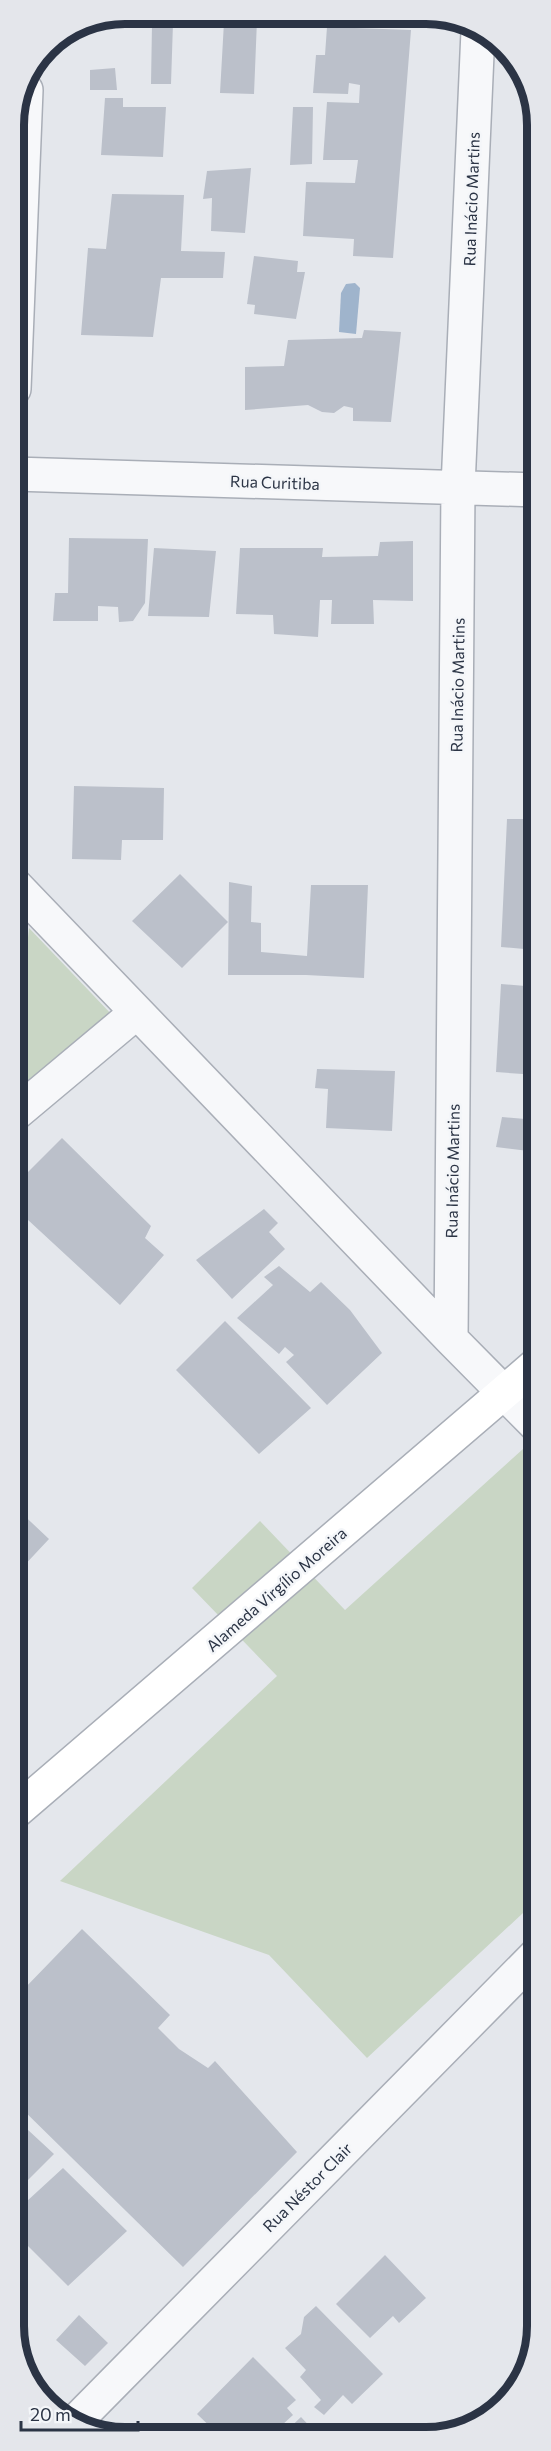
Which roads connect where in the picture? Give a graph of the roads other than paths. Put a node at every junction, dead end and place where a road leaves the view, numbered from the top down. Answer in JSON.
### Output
{"nodes":[{"id":1,"x":478,"y":38,"type":"edge"},
{"id":2,"x":25,"y":111,"type":"edge"},
{"id":3,"x":24,"y":140,"type":"edge"},
{"id":4,"x":24,"y":474,"type":"edge"},
{"id":5,"x":458,"y":487,"type":"junction"},
{"id":6,"x":527,"y":490,"type":"edge"},
{"id":7,"x":24,"y":894,"type":"edge"},
{"id":8,"x":137,"y":1012,"type":"junction"},
{"id":9,"x":24,"y":1107,"type":"edge"},
{"id":10,"x":451,"y":1339,"type":"junction"},
{"id":11,"x":527,"y":1373,"type":"edge"},
{"id":12,"x":504,"y":1394,"type":"junction"},
{"id":13,"x":527,"y":1416,"type":"edge"},
{"id":14,"x":24,"y":1803,"type":"edge"},
{"id":15,"x":527,"y":1964,"type":"edge"},
{"id":16,"x":80,"y":2416,"type":"edge"}],
"edges":[{"from":1,"to":5,"type":"street","name":"Rua Inácio Martins"},
{"from":2,"to":3,"type":"street"},
{"from":4,"to":5,"type":"street","name":"Rua Curitiba"},
{"from":5,"to":6,"type":"street","name":"Rua Curitiba"},
{"from":5,"to":10,"type":"street","name":"Rua Inácio Martins"},
{"from":7,"to":8,"type":"street"},
{"from":8,"to":9,"type":"street"},
{"from":8,"to":10,"type":"street"},
{"from":10,"to":12,"type":"street"},
{"from":11,"to":12,"type":"main road","name":"Alameda Virgílio Moreira"},
{"from":12,"to":13,"type":"street"},
{"from":12,"to":14,"type":"main road","name":"Alameda Virgílio Moreira"},
{"from":15,"to":16,"type":"street","name":"Rua Néstor Clair"}]}
